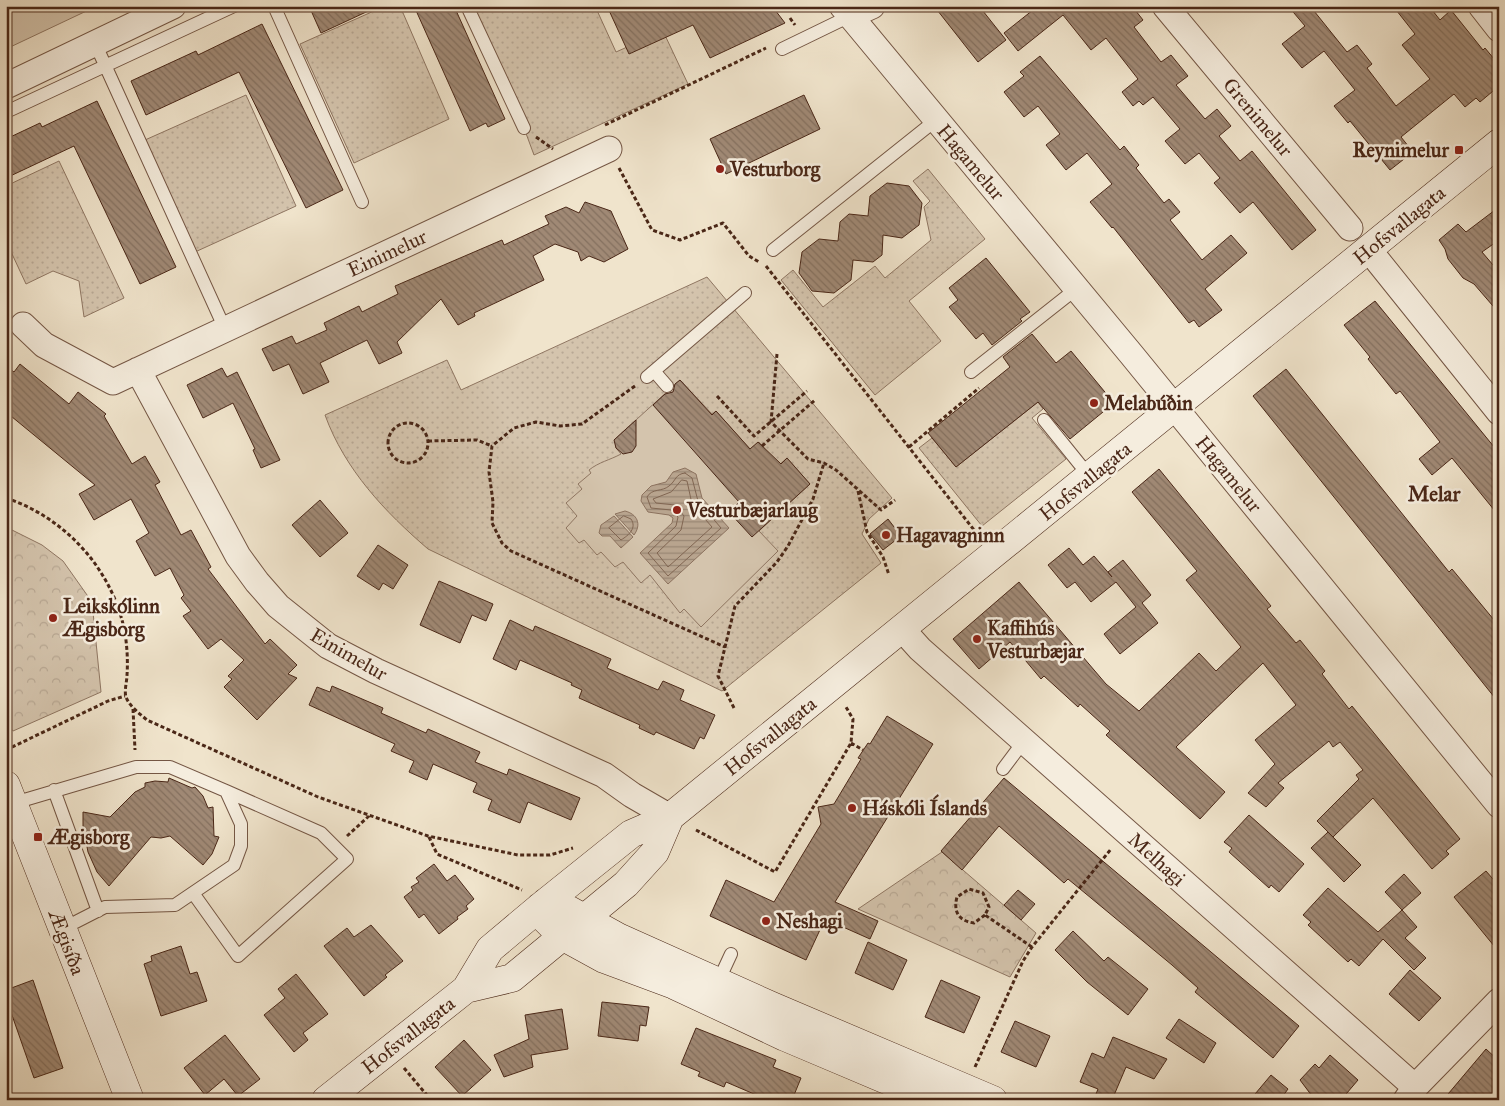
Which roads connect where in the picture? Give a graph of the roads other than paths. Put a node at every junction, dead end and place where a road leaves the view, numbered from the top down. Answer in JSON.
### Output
{"nodes":[{"id":1,"x":173,"y":6,"type":"edge"},
{"id":2,"x":234,"y":6,"type":"edge"},
{"id":3,"x":274,"y":6,"type":"edge"},
{"id":4,"x":467,"y":6,"type":"edge"},
{"id":5,"x":1166,"y":6,"type":"edge"},
{"id":6,"x":1481,"y":6,"type":"edge"},
{"id":7,"x":855,"y":9,"type":"edge"},
{"id":8,"x":1499,"y":29,"type":"edge"},
{"id":9,"x":96,"y":43,"type":"junction"},
{"id":10,"x":778,"y":46,"type":"road end"},
{"id":11,"x":106,"y":66,"type":"junction"},
{"id":12,"x":6,"y":86,"type":"edge"},
{"id":13,"x":6,"y":112,"type":"edge"},
{"id":14,"x":936,"y":120,"type":"junction"},
{"id":15,"x":524,"y":128,"type":"dead end"},
{"id":16,"x":603,"y":139,"type":"road end"},
{"id":17,"x":1499,"y":143,"type":"edge"},
{"id":18,"x":362,"y":202,"type":"dead end"},
{"id":19,"x":1350,"y":228,"type":"dead end"},
{"id":20,"x":773,"y":250,"type":"dead end"},
{"id":21,"x":1369,"y":250,"type":"junction"},
{"id":22,"x":1076,"y":289,"type":"junction"},
{"id":23,"x":745,"y":293,"type":"dead end"},
{"id":24,"x":23,"y":325,"type":"dead end"},
{"id":25,"x":225,"y":329,"type":"junction"},
{"id":26,"x":138,"y":370,"type":"junction"},
{"id":27,"x":971,"y":372,"type":"dead end"},
{"id":28,"x":666,"y":386,"type":"dead end"},
{"id":29,"x":1175,"y":408,"type":"junction"},
{"id":30,"x":1499,"y":412,"type":"edge"},
{"id":31,"x":1044,"y":420,"type":"dead end"},
{"id":32,"x":1090,"y":477,"type":"junction"},
{"id":33,"x":902,"y":629,"type":"junction"},
{"id":34,"x":1024,"y":741,"type":"junction"},
{"id":35,"x":1003,"y":769,"type":"dead end"},
{"id":36,"x":54,"y":790,"type":"junction"},
{"id":37,"x":226,"y":791,"type":"junction"},
{"id":38,"x":10,"y":794,"type":"edge"},
{"id":39,"x":1499,"y":805,"type":"edge"},
{"id":40,"x":670,"y":817,"type":"junction"},
{"id":41,"x":193,"y":892,"type":"junction"},
{"id":42,"x":539,"y":901,"type":"junction"},
{"id":43,"x":98,"y":911,"type":"junction"},
{"id":44,"x":584,"y":918,"type":"junction"},
{"id":45,"x":62,"y":929,"type":"junction"},
{"id":46,"x":562,"y":936,"type":"junction"},
{"id":47,"x":731,"y":954,"type":"dead end"},
{"id":48,"x":718,"y":982,"type":"junction"},
{"id":49,"x":466,"y":989,"type":"junction"},
{"id":50,"x":1499,"y":1001,"type":"edge"},
{"id":51,"x":131,"y":1094,"type":"edge"},
{"id":52,"x":1411,"y":1094,"type":"edge"},
{"id":53,"x":326,"y":1100,"type":"edge"},
{"id":54,"x":934,"y":1100,"type":"edge"},
{"id":55,"x":993,"y":1100,"type":"edge"}],
"edges":[{"from":1,"to":9,"type":"street"},
{"from":2,"to":11,"type":"lane"},
{"from":3,"to":18,"type":"lane"},
{"from":4,"to":15,"type":"lane"},
{"from":5,"to":19,"type":"street","name":"Grenimelur"},
{"from":6,"to":8,"type":"street"},
{"from":7,"to":10,"type":"lane"},
{"from":7,"to":14,"type":"street","name":"Hagamelur"},
{"from":9,"to":11,"type":"lane"},
{"from":9,"to":12,"type":"street"},
{"from":11,"to":13,"type":"lane"},
{"from":11,"to":25,"type":"lane"},
{"from":14,"to":20,"type":"lane"},
{"from":14,"to":22,"type":"street","name":"Hagamelur"},
{"from":16,"to":25,"type":"street","name":"Einimelur"},
{"from":17,"to":21,"type":"street","name":"Hofsvallagata"},
{"from":21,"to":29,"type":"street","name":"Hofsvallagata"},
{"from":21,"to":30,"type":"street"},
{"from":22,"to":27,"type":"lane"},
{"from":22,"to":29,"type":"street","name":"Hagamelur"},
{"from":23,"to":28,"type":"lane"},
{"from":24,"to":26,"type":"street","name":"Einimelur"},
{"from":25,"to":26,"type":"street","name":"Einimelur"},
{"from":26,"to":40,"type":"street","name":"Einimelur"},
{"from":29,"to":32,"type":"street","name":"Hofsvallagata"},
{"from":29,"to":39,"type":"street","name":"Hagamelur"},
{"from":31,"to":32,"type":"lane"},
{"from":32,"to":33,"type":"street","name":"Hofsvallagata"},
{"from":33,"to":34,"type":"street","name":"Melhagi"},
{"from":33,"to":40,"type":"street","name":"Hofsvallagata"},
{"from":34,"to":35,"type":"lane"},
{"from":34,"to":52,"type":"street","name":"Melhagi"},
{"from":36,"to":37,"type":"lane"},
{"from":36,"to":38,"type":"lane"},
{"from":36,"to":43,"type":"lane"},
{"from":37,"to":41,"type":"lane"},
{"from":37,"to":41,"type":"lane"},
{"from":38,"to":45,"type":"street","name":"Ægisíða"},
{"from":40,"to":42,"type":"street","name":"Hofsvallagata"},
{"from":40,"to":44,"type":"street","name":"Hofsvallagata"},
{"from":41,"to":43,"type":"lane"},
{"from":42,"to":44,"type":"street"},
{"from":42,"to":46,"type":"street"},
{"from":42,"to":49,"type":"street","name":"Hofsvallagata"},
{"from":43,"to":45,"type":"lane"},
{"from":44,"to":46,"type":"street","name":"Hofsvallagata"},
{"from":44,"to":48,"type":"street"},
{"from":45,"to":51,"type":"street","name":"Ægisíða"},
{"from":46,"to":49,"type":"street","name":"Hofsvallagata"},
{"from":46,"to":54,"type":"street"},
{"from":47,"to":48,"type":"lane"},
{"from":48,"to":55,"type":"street"},
{"from":49,"to":53,"type":"street","name":"Hofsvallagata"},
{"from":50,"to":52,"type":"street"}]}
